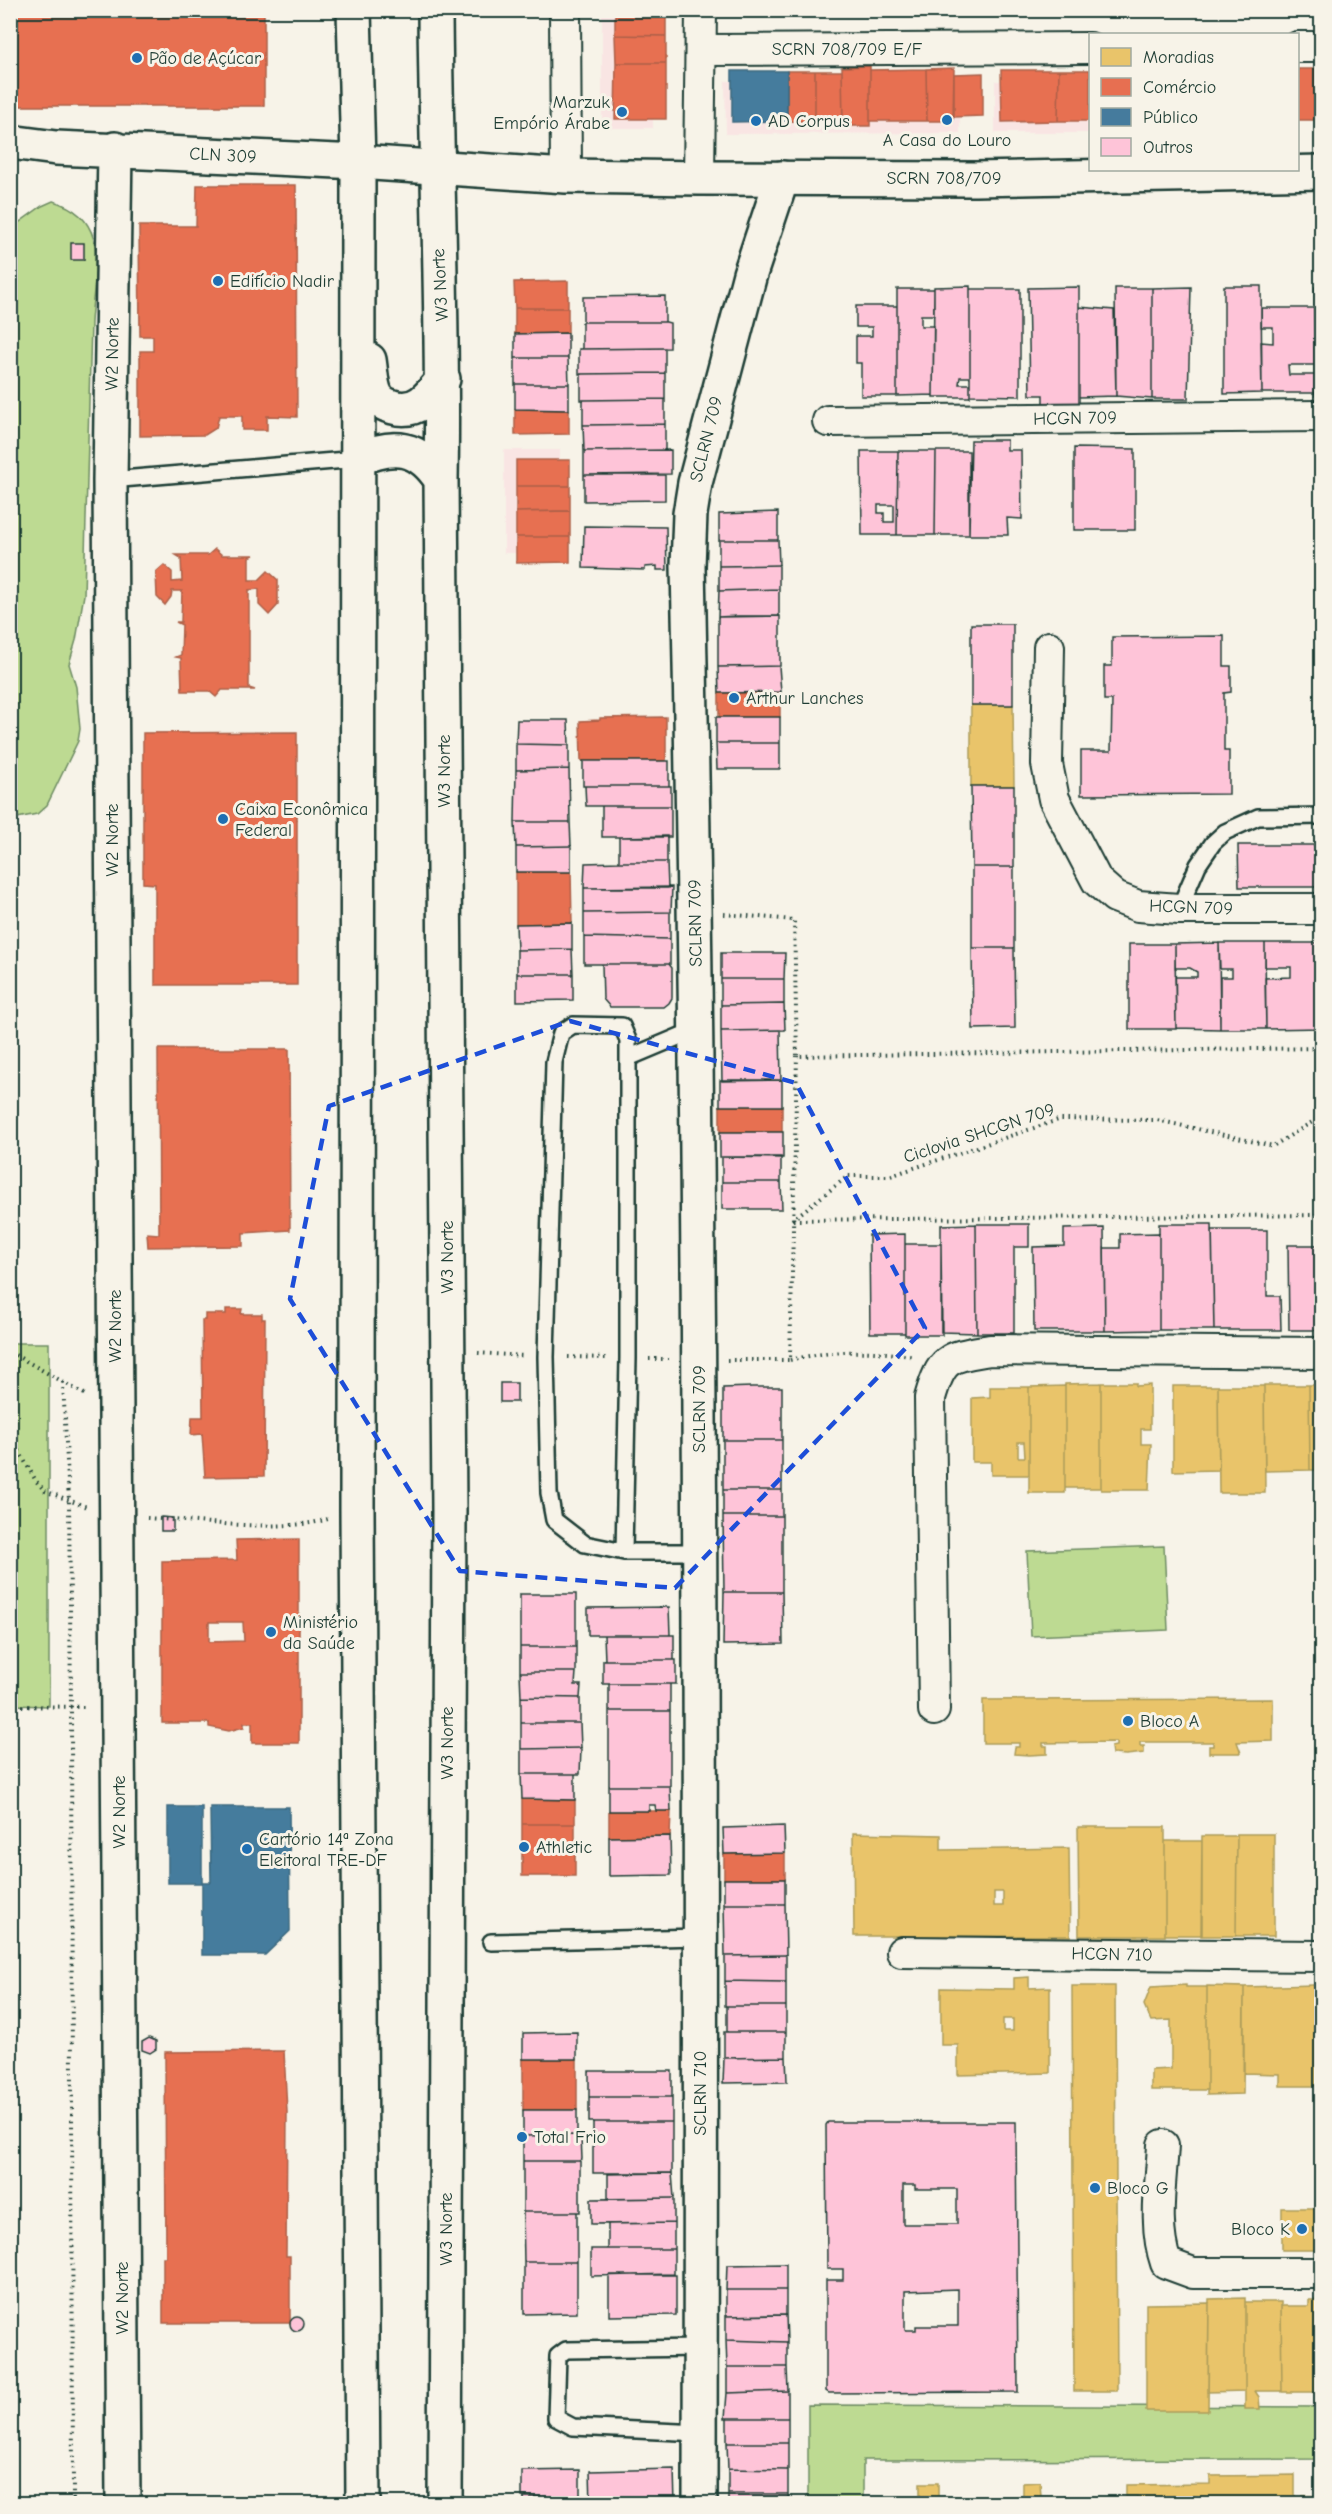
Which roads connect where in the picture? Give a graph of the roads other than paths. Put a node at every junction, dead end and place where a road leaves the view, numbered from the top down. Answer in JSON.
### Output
{"nodes":[{"id":1,"x":354,"y":10,"type":"edge"},
{"id":2,"x":435,"y":10,"type":"edge"},
{"id":3,"x":565,"y":10,"type":"edge"},
{"id":4,"x":701,"y":10,"type":"edge"},
{"id":5,"x":1322,"y":46,"type":"edge"},
{"id":6,"x":1299,"y":47,"type":"edge"},
{"id":7,"x":1089,"y":48,"type":"edge"},
{"id":8,"x":702,"y":50,"type":"junction"},
{"id":9,"x":10,"y":142,"type":"edge"},
{"id":10,"x":115,"y":149,"type":"junction"},
{"id":11,"x":358,"y":162,"type":"junction"},
{"id":12,"x":436,"y":168,"type":"junction"},
{"id":13,"x":1322,"y":172,"type":"edge"},
{"id":14,"x":567,"y":176,"type":"junction"},
{"id":15,"x":699,"y":178,"type":"junction"},
{"id":16,"x":782,"y":178,"type":"junction"},
{"id":17,"x":357,"y":293,"type":"junction"},
{"id":18,"x":443,"y":380,"type":"junction"},
{"id":19,"x":1322,"y":416,"type":"edge"},
{"id":20,"x":828,"y":421,"type":"dead end"},
{"id":21,"x":358,"y":459,"type":"junction"},
{"id":22,"x":110,"y":480,"type":"junction"},
{"id":23,"x":441,"y":480,"type":"junction"},
{"id":24,"x":1049,"y":647,"type":"dead end"},
{"id":25,"x":1322,"y":816,"type":"edge"},
{"id":26,"x":1179,"y":909,"type":"junction"},
{"id":27,"x":1322,"y":909,"type":"edge"},
{"id":28,"x":697,"y":1029,"type":"junction"},
{"id":29,"x":628,"y":1058,"type":"junction"},
{"id":30,"x":1322,"y":1353,"type":"edge"},
{"id":31,"x":624,"y":1552,"type":"junction"},
{"id":32,"x":700,"y":1552,"type":"junction"},
{"id":33,"x":700,"y":1682,"type":"joint"},
{"id":34,"x":934,"y":1710,"type":"dead end"},
{"id":35,"x":700,"y":1937,"type":"junction"},
{"id":36,"x":491,"y":1942,"type":"dead end"},
{"id":37,"x":902,"y":1952,"type":"dead end"},
{"id":38,"x":1322,"y":1956,"type":"edge"},
{"id":39,"x":1163,"y":2145,"type":"dead end"},
{"id":40,"x":1322,"y":2274,"type":"edge"},
{"id":41,"x":700,"y":2348,"type":"junction"},
{"id":42,"x":700,"y":2433,"type":"junction"},
{"id":43,"x":362,"y":2446,"type":"junction"},
{"id":44,"x":123,"y":2504,"type":"edge"},
{"id":45,"x":363,"y":2504,"type":"edge"},
{"id":46,"x":374,"y":2504,"type":"edge"},
{"id":47,"x":444,"y":2504,"type":"edge"},
{"id":48,"x":700,"y":2504,"type":"edge"}],
"edges":[{"from":1,"to":11,"type":"main road"},
{"from":2,"to":12,"type":"main road","name":"W3 Norte"},
{"from":3,"to":14,"type":"street"},
{"from":4,"to":8,"type":"street"},
{"from":5,"to":6,"type":"street"},
{"from":7,"to":8,"type":"street","name":"SCRN 708/709 E/F"},
{"from":8,"to":15,"type":"street"},
{"from":9,"to":10,"type":"main road","name":"CLN 309"},
{"from":10,"to":11,"type":"main road","name":"CLN 309"},
{"from":10,"to":22,"type":"main road","name":"W2 Norte"},
{"from":11,"to":12,"type":"main road","name":"CLN 309"},
{"from":11,"to":17,"type":"main road"},
{"from":12,"to":14,"type":"main road","name":"SCRN 708/709"},
{"from":12,"to":18,"type":"main road","name":"W3 Norte"},
{"from":13,"to":16,"type":"main road","name":"SCRN 708/709"},
{"from":14,"to":15,"type":"main road","name":"SCRN 708/709"},
{"from":15,"to":16,"type":"main road","name":"SCRN 708/709"},
{"from":16,"to":28,"type":"main road","name":"SCLRN 709"},
{"from":17,"to":18,"type":"main road"},
{"from":17,"to":21,"type":"main road"},
{"from":18,"to":23,"type":"main road","name":"W3 Norte"},
{"from":19,"to":20,"type":"street","name":"HCGN 709"},
{"from":21,"to":22,"type":"lane"},
{"from":21,"to":23,"type":"main road"},
{"from":21,"to":43,"type":"main road"},
{"from":22,"to":44,"type":"main road","name":"W2 Norte"},
{"from":23,"to":47,"type":"main road","name":"W3 Norte"},
{"from":24,"to":26,"type":"street","name":"HCGN 709"},
{"from":25,"to":26,"type":"lane"},
{"from":26,"to":27,"type":"street","name":"HCGN 709"},
{"from":28,"to":29,"type":"lane"},
{"from":28,"to":32,"type":"main road","name":"SCLRN 709"},
{"from":29,"to":31,"type":"lane"},
{"from":29,"to":31,"type":"lane"},
{"from":30,"to":34,"type":"street"},
{"from":31,"to":32,"type":"lane"},
{"from":32,"to":33,"type":"main road","name":"SCLRN 709"},
{"from":33,"to":35,"type":"main road","name":"SCLRN 710"},
{"from":35,"to":36,"type":"lane"},
{"from":35,"to":41,"type":"main road","name":"SCLRN 710"},
{"from":37,"to":38,"type":"street","name":"HCGN 710"},
{"from":39,"to":40,"type":"street"},
{"from":41,"to":42,"type":"main road","name":"SCLRN 710"},
{"from":41,"to":42,"type":"lane"},
{"from":42,"to":48,"type":"main road","name":"SCLRN 710"},
{"from":43,"to":45,"type":"main road"},
{"from":43,"to":46,"type":"main road"}]}
